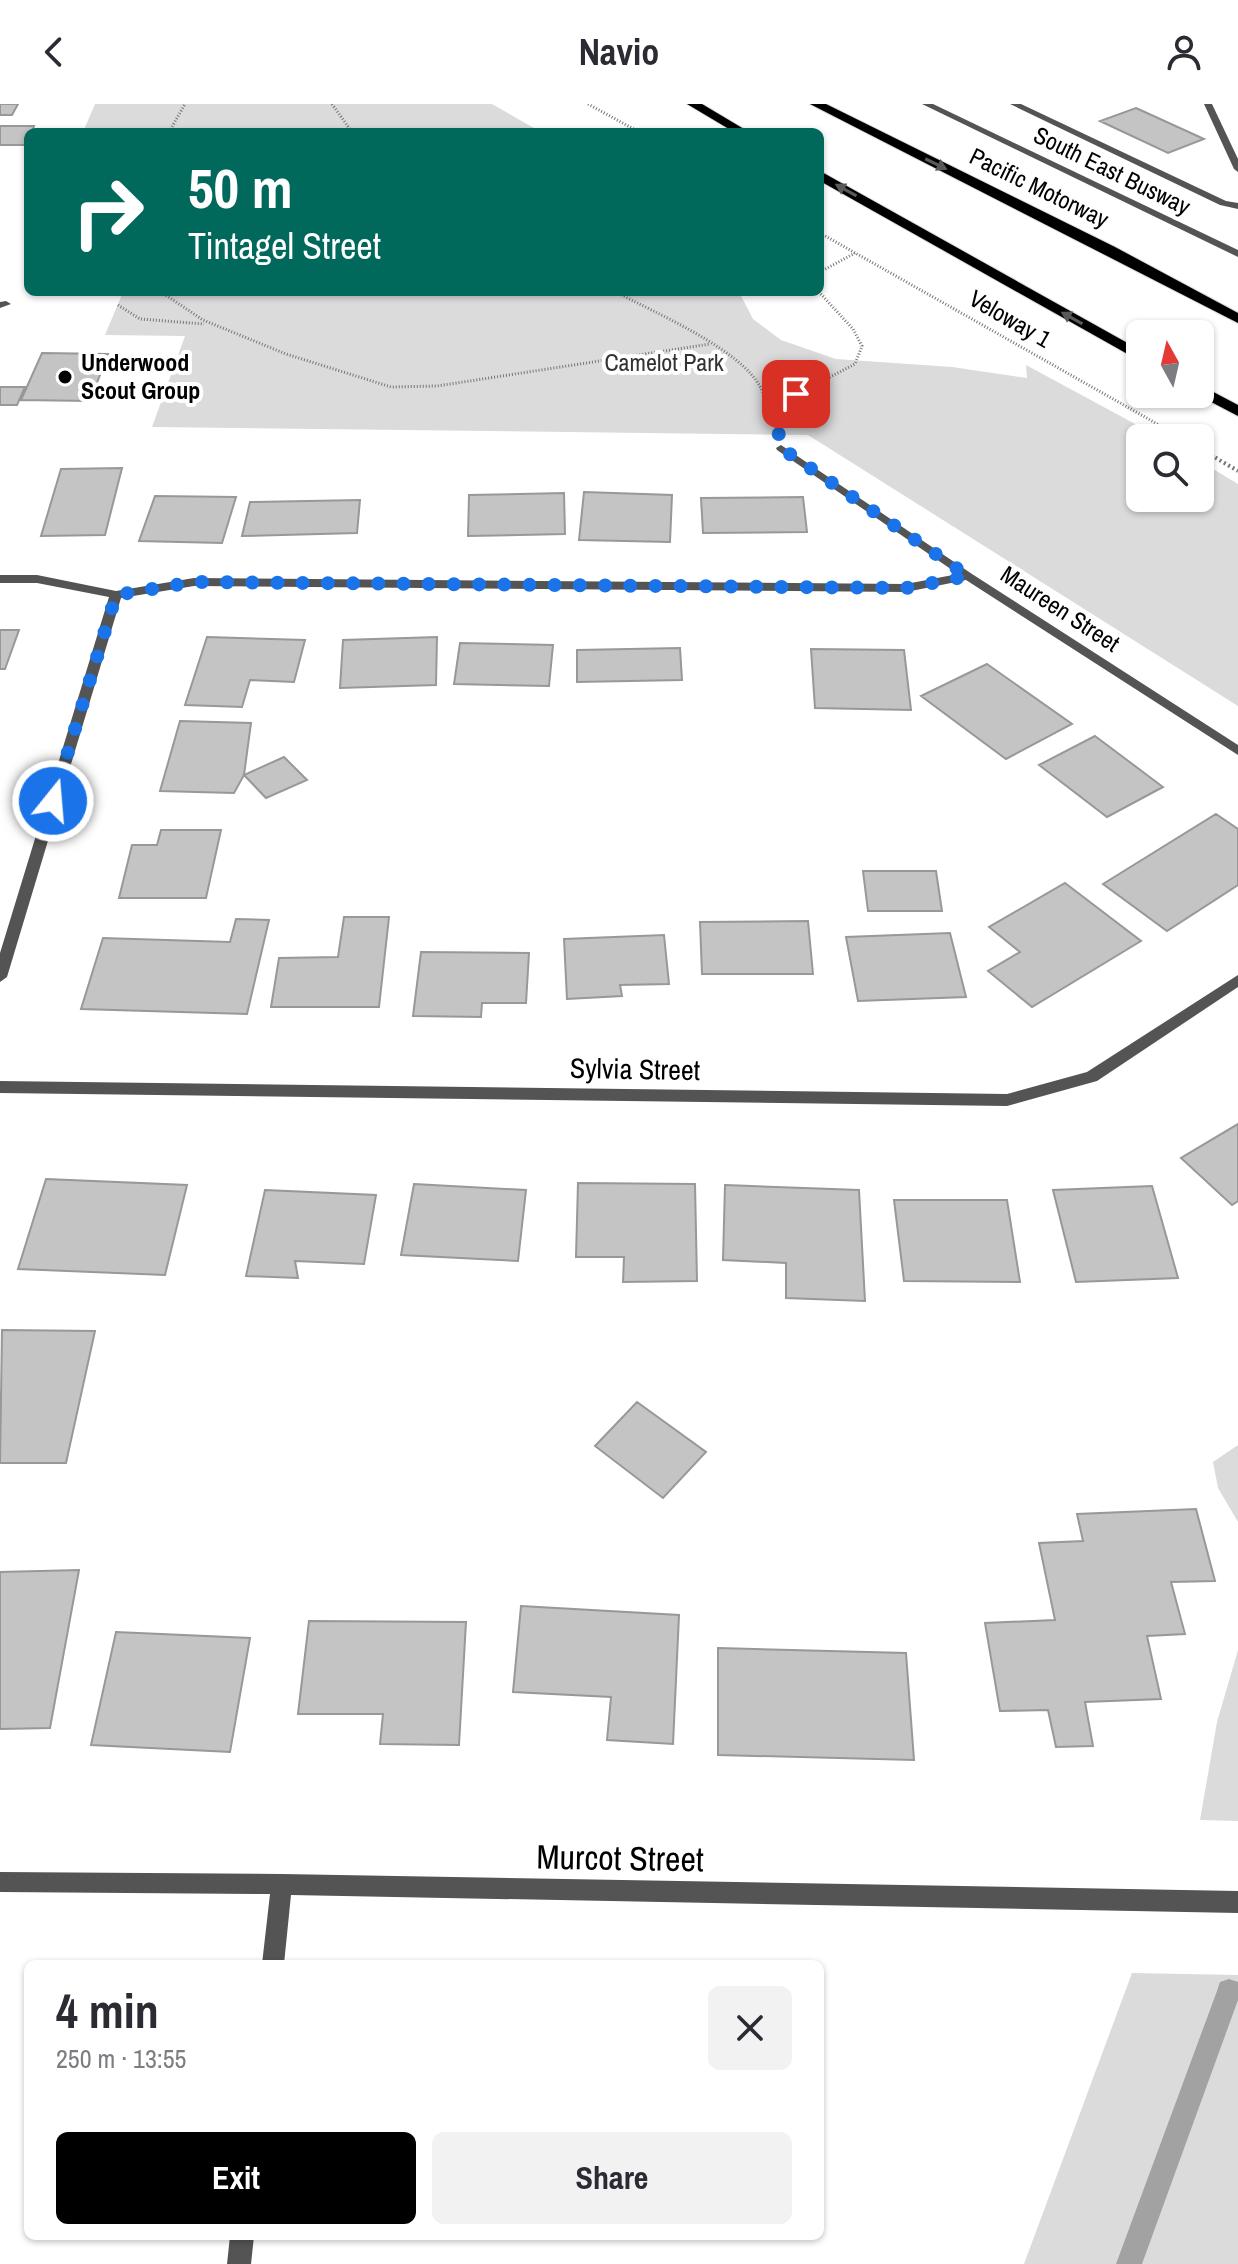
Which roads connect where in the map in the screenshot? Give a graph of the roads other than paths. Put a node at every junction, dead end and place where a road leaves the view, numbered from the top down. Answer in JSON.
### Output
{"nodes":[{"id":1,"x":693,"y":104,"type":"edge"},
{"id":2,"x":816,"y":104,"type":"edge"},
{"id":3,"x":926,"y":104,"type":"edge"},
{"id":4,"x":1014,"y":104,"type":"edge"},
{"id":5,"x":1208,"y":104,"type":"edge"},
{"id":6,"x":736,"y":128,"type":"edge"},
{"id":7,"x":1238,"y":169,"type":"edge"},
{"id":8,"x":824,"y":177,"type":"edge"},
{"id":9,"x":1238,"y":206,"type":"edge"},
{"id":10,"x":1110,"y":250,"type":"junction"},
{"id":11,"x":1238,"y":254,"type":"edge"},
{"id":12,"x":1238,"y":301,"type":"edge"},
{"id":13,"x":1238,"y":319,"type":"edge"},
{"id":14,"x":1126,"y":348,"type":"edge"},
{"id":15,"x":1214,"y":398,"type":"edge"},
{"id":16,"x":1238,"y":411,"type":"edge"},
{"id":17,"x":781,"y":448,"type":"road end"},
{"id":18,"x":968,"y":576,"type":"junction"},
{"id":19,"x":0,"y":579,"type":"edge"},
{"id":20,"x":116,"y":595,"type":"junction"},
{"id":21,"x":1238,"y":751,"type":"edge"},
{"id":22,"x":0,"y":977,"type":"edge"},
{"id":23,"x":1238,"y":980,"type":"edge"},
{"id":24,"x":0,"y":1087,"type":"edge"},
{"id":25,"x":0,"y":1882,"type":"edge"},
{"id":26,"x":282,"y":1884,"type":"junction"},
{"id":27,"x":1238,"y":1902,"type":"edge"},
{"id":28,"x":273,"y":1960,"type":"edge"},
{"id":29,"x":242,"y":2240,"type":"edge"},
{"id":30,"x":239,"y":2264,"type":"edge"}],
"edges":[{"from":1,"to":6,"type":"highway"},
{"from":2,"to":10,"type":"highway","name":"Pacific Motorway","one_way":true},
{"from":3,"to":11,"type":"street","name":"South East Busway"},
{"from":4,"to":9,"type":"street"},
{"from":5,"to":7,"type":"street"},
{"from":14,"to":8,"type":"highway","one_way":true},
{"from":10,"to":12,"type":"highway"},
{"from":10,"to":13,"type":"highway","name":"Pacific Motorway"},
{"from":15,"to":16,"type":"highway"},
{"from":17,"to":18,"type":"street","name":"Maureen Street"},
{"from":18,"to":20,"type":"street"},
{"from":18,"to":21,"type":"street","name":"Maureen Street"},
{"from":19,"to":20,"type":"street"},
{"from":20,"to":22,"type":"street"},
{"from":23,"to":24,"type":"street","name":"Sylvia Street"},
{"from":25,"to":26,"type":"street","name":"Murcot Street"},
{"from":26,"to":27,"type":"street","name":"Murcot Street"},
{"from":26,"to":28,"type":"street"},
{"from":29,"to":30,"type":"street"}]}
